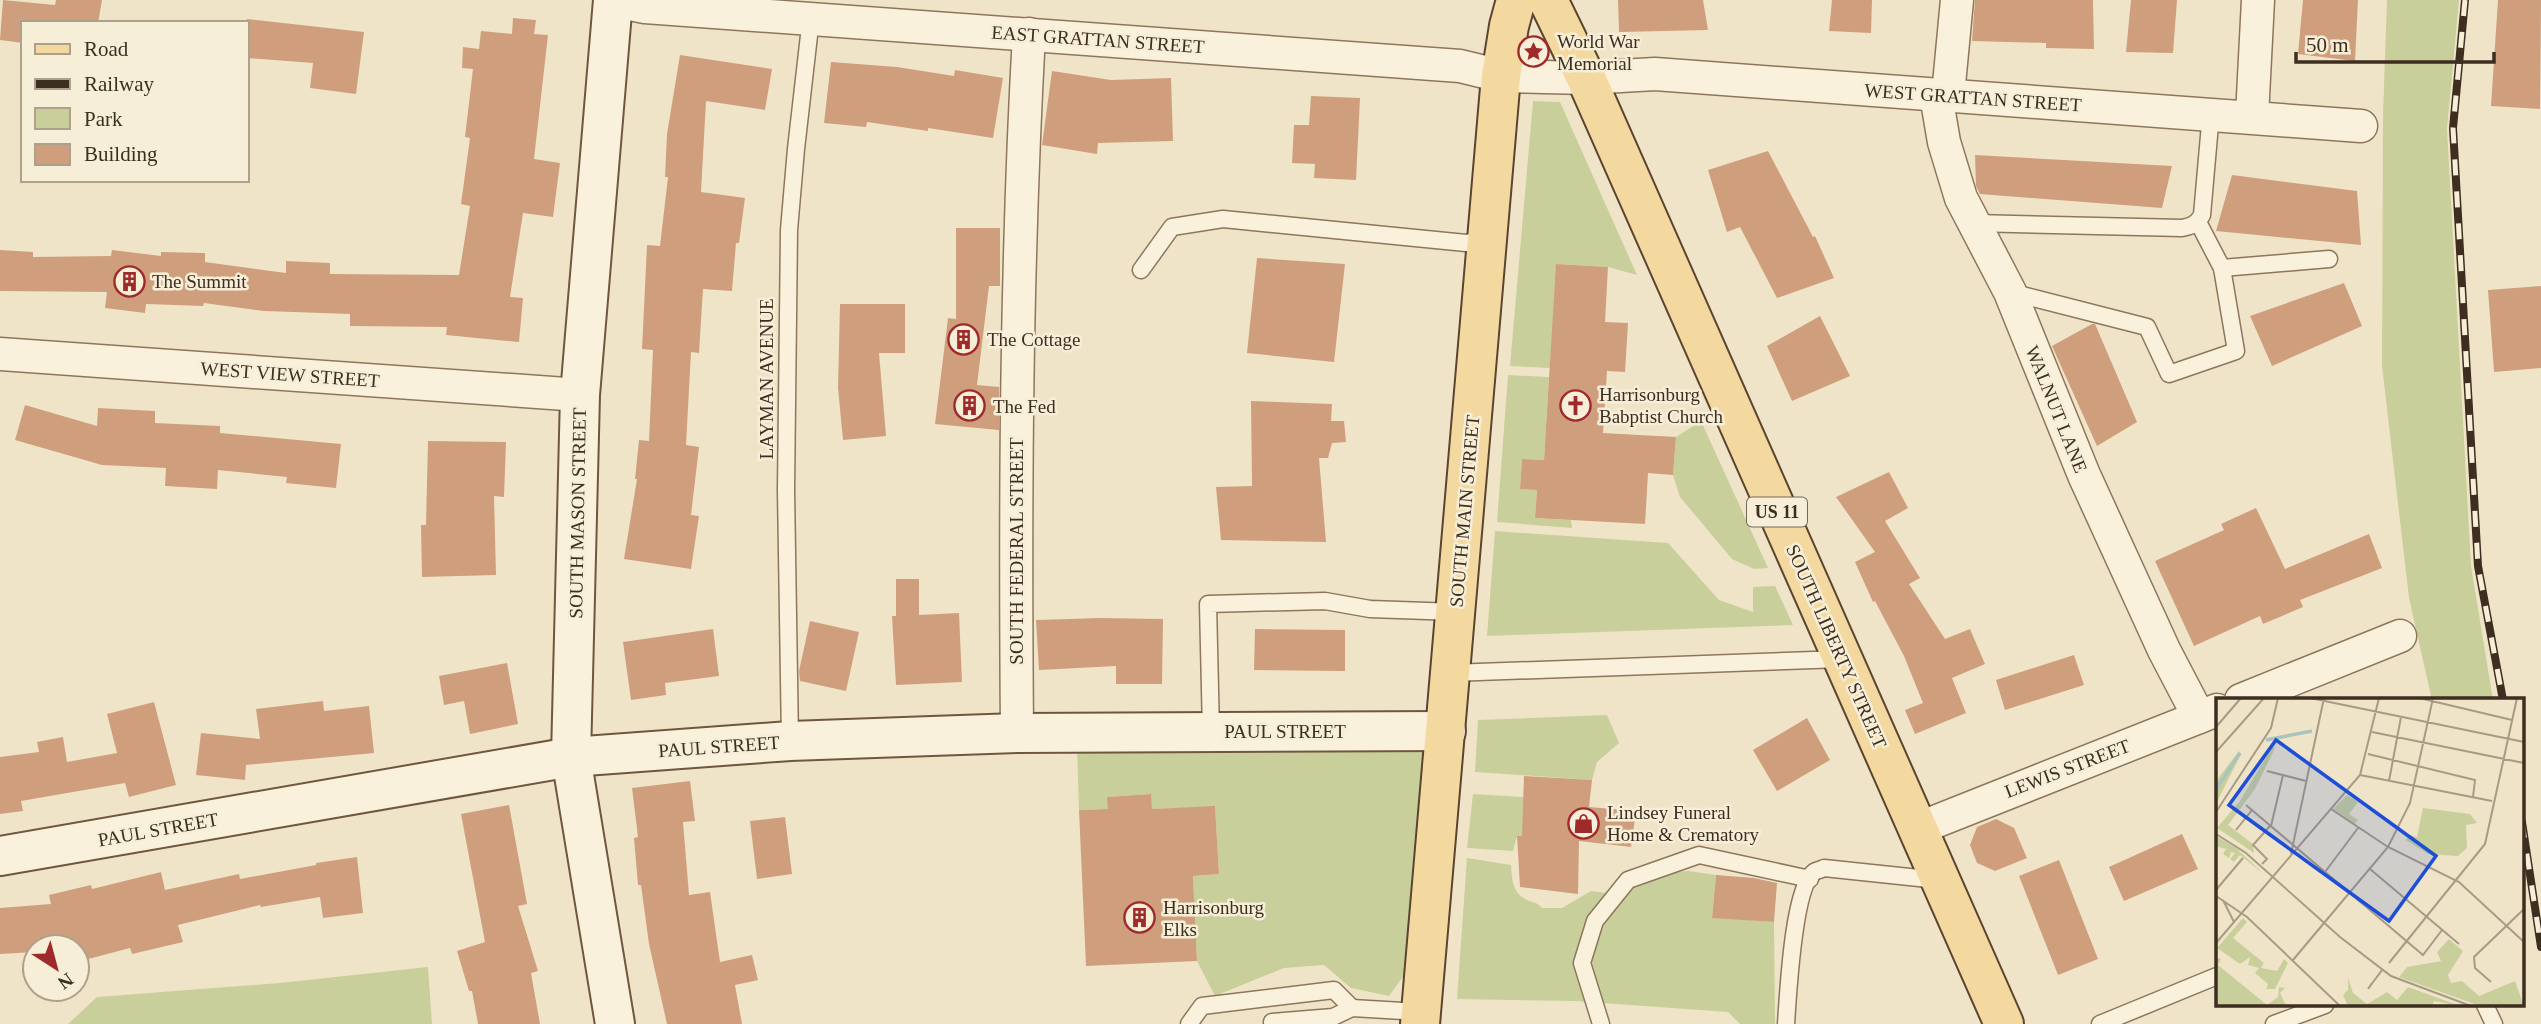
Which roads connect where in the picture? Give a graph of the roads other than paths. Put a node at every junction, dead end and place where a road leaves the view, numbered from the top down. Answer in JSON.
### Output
{"nodes":[{"id":1,"x":612,"y":0,"type":"edge"},
{"id":2,"x":1516,"y":0,"type":"edge"},
{"id":3,"x":1548,"y":0,"type":"edge"},
{"id":4,"x":1957,"y":0,"type":"edge"},
{"id":5,"x":2258,"y":0,"type":"edge"},
{"id":6,"x":811,"y":18,"type":"junction"},
{"id":7,"x":1029,"y":34,"type":"junction"},
{"id":8,"x":1501,"y":76,"type":"junction"},
{"id":9,"x":1586,"y":78,"type":"junction"},
{"id":10,"x":1942,"y":95,"type":"junction"},
{"id":11,"x":2211,"y":113,"type":"junction"},
{"id":12,"x":2252,"y":117,"type":"junction"},
{"id":13,"x":2361,"y":126,"type":"dead end"},
{"id":14,"x":2198,"y":222,"type":"junction"},
{"id":15,"x":1973,"y":223,"type":"junction"},
{"id":16,"x":1487,"y":240,"type":"junction"},
{"id":17,"x":2329,"y":259,"type":"dead end"},
{"id":18,"x":2222,"y":268,"type":"junction"},
{"id":19,"x":1141,"y":270,"type":"dead end"},
{"id":20,"x":2010,"y":292,"type":"junction"},
{"id":21,"x":0,"y":354,"type":"edge"},
{"id":22,"x":580,"y":395,"type":"junction"},
{"id":23,"x":1456,"y":612,"type":"junction"},
{"id":24,"x":2400,"y":636,"type":"dead end"},
{"id":25,"x":1842,"y":659,"type":"junction"},
{"id":26,"x":1451,"y":673,"type":"junction"},
{"id":27,"x":2246,"y":698,"type":"edge"},
{"id":28,"x":2208,"y":713,"type":"edge"},
{"id":29,"x":1446,"y":731,"type":"junction"},
{"id":30,"x":1211,"y":732,"type":"junction"},
{"id":31,"x":1017,"y":733,"type":"junction"},
{"id":32,"x":790,"y":741,"type":"junction"},
{"id":33,"x":571,"y":757,"type":"junction"},
{"id":34,"x":1917,"y":829,"type":"junction"},
{"id":35,"x":0,"y":856,"type":"edge"},
{"id":36,"x":1810,"y":879,"type":"junction"},
{"id":37,"x":1941,"y":881,"type":"junction"},
{"id":38,"x":2216,"y":976,"type":"edge"},
{"id":39,"x":2322,"y":1006,"type":"edge"},
{"id":40,"x":2485,"y":1006,"type":"edge"},
{"id":41,"x":1352,"y":1008,"type":"junction"},
{"id":42,"x":1420,"y":1018,"type":"edge"},
{"id":43,"x":1272,"y":1022,"type":"dead end"},
{"id":44,"x":615,"y":1024,"type":"edge"},
{"id":45,"x":1189,"y":1024,"type":"edge"},
{"id":46,"x":1601,"y":1024,"type":"edge"},
{"id":47,"x":1786,"y":1024,"type":"edge"},
{"id":48,"x":2004,"y":1024,"type":"edge"},
{"id":49,"x":2099,"y":1024,"type":"edge"},
{"id":50,"x":2274,"y":1024,"type":"edge"},
{"id":51,"x":2494,"y":1024,"type":"edge"}],
"edges":[{"from":1,"to":6,"type":"street","name":"EAST GRATTAN STREET"},
{"from":1,"to":22,"type":"street","name":"SOUTH MASON STREET"},
{"from":2,"to":8,"type":"main road","name":"SOUTH MAIN STREET"},
{"from":3,"to":9,"type":"main road","name":"SOUTH LIBERTY STREET","number":"US 11"},
{"from":4,"to":10,"type":"street","name":"WALNUT LANE"},
{"from":5,"to":12,"type":"street"},
{"from":6,"to":7,"type":"street","name":"EAST GRATTAN STREET"},
{"from":6,"to":32,"type":"lane","name":"LAYMAN AVENUE"},
{"from":7,"to":8,"type":"street","name":"EAST GRATTAN STREET"},
{"from":7,"to":31,"type":"street","name":"SOUTH FEDERAL STREET"},
{"from":8,"to":9,"type":"street","name":"EAST GRATTAN STREET"},
{"from":8,"to":16,"type":"main road","name":"SOUTH MAIN STREET"},
{"from":9,"to":10,"type":"street","name":"WEST GRATTAN STREET"},
{"from":9,"to":25,"type":"main road","name":"SOUTH LIBERTY STREET","number":"US 11"},
{"from":10,"to":11,"type":"street","name":"WEST GRATTAN STREET"},
{"from":10,"to":15,"type":"street","name":"WALNUT LANE"},
{"from":11,"to":12,"type":"street","name":"WEST GRATTAN STREET"},
{"from":11,"to":14,"type":"lane"},
{"from":12,"to":13,"type":"street","name":"WEST GRATTAN STREET"},
{"from":14,"to":15,"type":"lane"},
{"from":14,"to":18,"type":"lane"},
{"from":15,"to":20,"type":"street","name":"WALNUT LANE"},
{"from":16,"to":19,"type":"lane"},
{"from":16,"to":23,"type":"main road","name":"SOUTH MAIN STREET"},
{"from":17,"to":18,"type":"lane"},
{"from":18,"to":20,"type":"lane"},
{"from":20,"to":28,"type":"street","name":"WALNUT LANE"},
{"from":21,"to":22,"type":"street","name":"WEST VIEW STREET"},
{"from":22,"to":33,"type":"street","name":"SOUTH MASON STREET"},
{"from":23,"to":26,"type":"main road","name":"SOUTH MAIN STREET"},
{"from":23,"to":30,"type":"lane"},
{"from":24,"to":27,"type":"street"},
{"from":25,"to":26,"type":"lane"},
{"from":25,"to":34,"type":"main road","name":"SOUTH LIBERTY STREET","number":"US 11"},
{"from":26,"to":29,"type":"main road","name":"SOUTH MAIN STREET"},
{"from":28,"to":34,"type":"street","name":"LEWIS STREET"},
{"from":29,"to":30,"type":"street","name":"PAUL STREET"},
{"from":29,"to":42,"type":"main road","name":"SOUTH MAIN STREET"},
{"from":30,"to":31,"type":"street","name":"PAUL STREET"},
{"from":31,"to":32,"type":"street","name":"PAUL STREET"},
{"from":32,"to":33,"type":"street","name":"PAUL STREET"},
{"from":33,"to":35,"type":"street","name":"PAUL STREET"},
{"from":33,"to":44,"type":"street","name":"SOUTH MASON STREET"},
{"from":34,"to":37,"type":"main road","name":"SOUTH LIBERTY STREET","number":"US 11"},
{"from":36,"to":37,"type":"lane"},
{"from":36,"to":46,"type":"lane"},
{"from":36,"to":47,"type":"lane"},
{"from":37,"to":48,"type":"main road","name":"SOUTH LIBERTY STREET","number":"US 11"},
{"from":38,"to":49,"type":"lane"},
{"from":39,"to":50,"type":"lane"},
{"from":40,"to":51,"type":"lane"},
{"from":41,"to":42,"type":"lane"},
{"from":41,"to":43,"type":"lane"},
{"from":41,"to":45,"type":"lane"}]}
